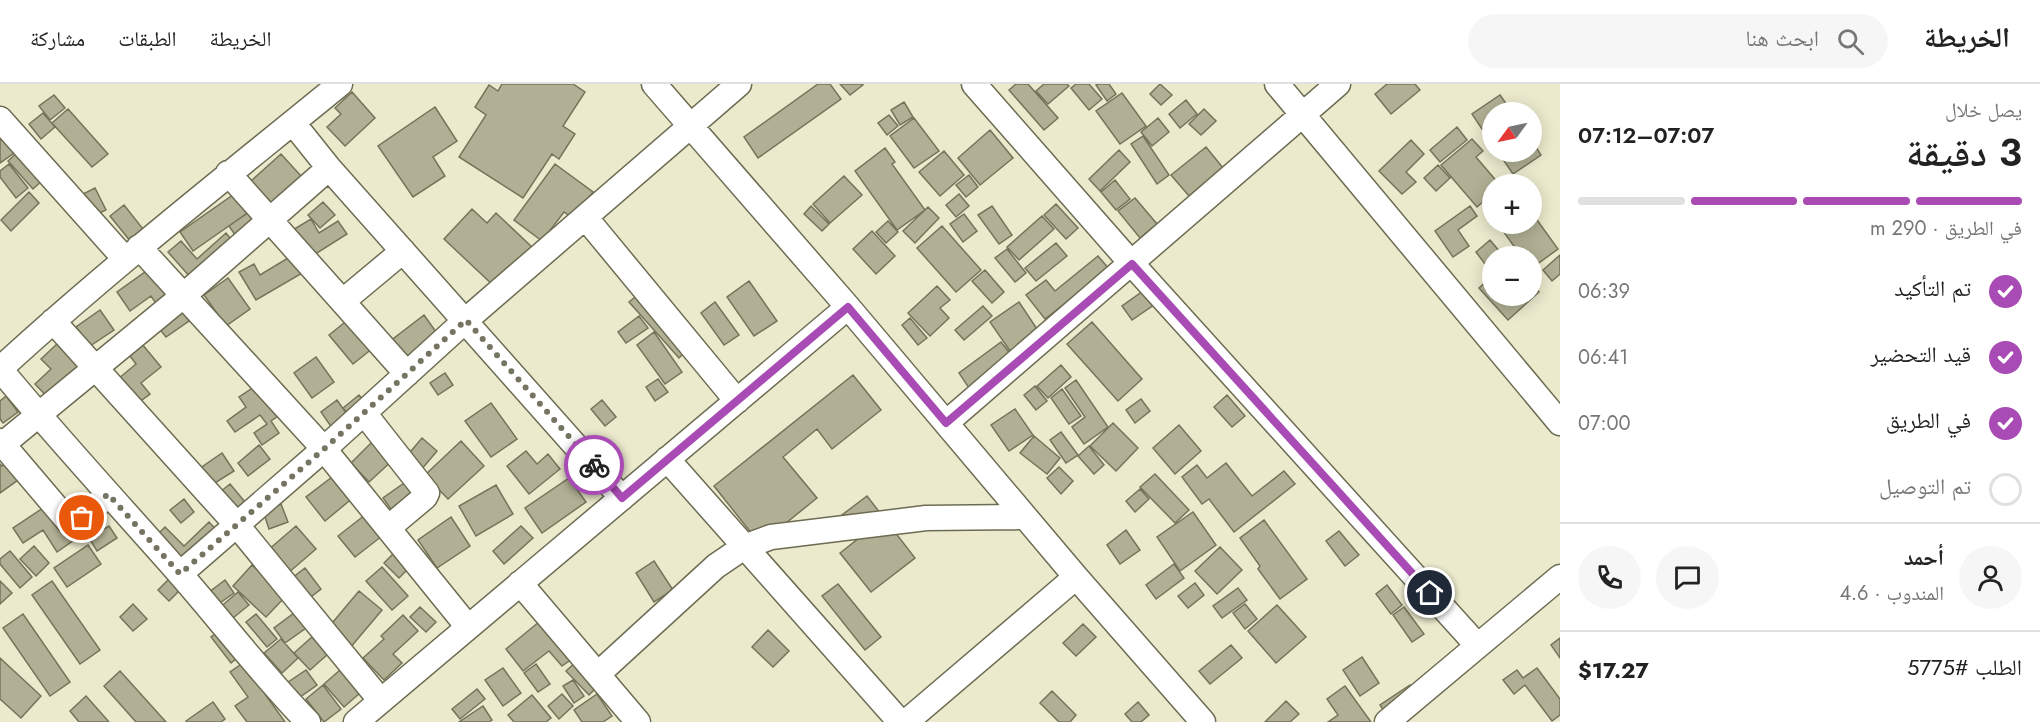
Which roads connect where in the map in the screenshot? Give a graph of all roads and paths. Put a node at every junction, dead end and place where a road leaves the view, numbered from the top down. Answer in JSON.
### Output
{"nodes":[{"id":1,"x":340,"y":84,"type":"edge"},
{"id":2,"x":654,"y":84,"type":"edge"},
{"id":3,"x":739,"y":84,"type":"edge"},
{"id":4,"x":974,"y":84,"type":"edge"},
{"id":5,"x":1277,"y":84,"type":"edge"},
{"id":6,"x":1338,"y":84,"type":"edge"},
{"id":7,"x":1303,"y":114,"type":"junction"},
{"id":8,"x":0,"y":118,"type":"edge"},
{"id":9,"x":293,"y":123,"type":"junction"},
{"id":10,"x":690,"y":126,"type":"junction"},
{"id":11,"x":329,"y":168,"type":"junction"},
{"id":12,"x":228,"y":173,"type":"junction"},
{"id":13,"x":585,"y":217,"type":"junction"},
{"id":14,"x":270,"y":220,"type":"junction"},
{"id":15,"x":403,"y":251,"type":"junction"},
{"id":16,"x":132,"y":253,"type":"junction"},
{"id":17,"x":1132,"y":264,"type":"junction"},
{"id":18,"x":183,"y":296,"type":"junction"},
{"id":19,"x":343,"y":301,"type":"junction"},
{"id":20,"x":848,"y":307,"type":"junction"},
{"id":21,"x":466,"y":320,"type":"junction"},
{"id":22,"x":53,"y":321,"type":"junction"},
{"id":23,"x":94,"y":369,"type":"junction"},
{"id":24,"x":407,"y":374,"type":"junction"},
{"id":25,"x":737,"y":401,"type":"junction"},
{"id":26,"x":364,"y":413,"type":"junction"},
{"id":27,"x":38,"y":415,"type":"junction"},
{"id":28,"x":946,"y":423,"type":"junction"},
{"id":29,"x":1560,"y":423,"type":"edge"},
{"id":30,"x":1,"y":442,"type":"edge"},
{"id":31,"x":324,"y":449,"type":"junction"},
{"id":32,"x":668,"y":459,"type":"junction"},
{"id":33,"x":108,"y":494,"type":"junction"},
{"id":34,"x":622,"y":498,"type":"junction"},
{"id":35,"x":1025,"y":518,"type":"junction"},
{"id":36,"x":236,"y":525,"type":"junction"},
{"id":37,"x":388,"y":528,"type":"junction"},
{"id":38,"x":744,"y":548,"type":"junction"},
{"id":39,"x":180,"y":574,"type":"junction"},
{"id":40,"x":1076,"y":577,"type":"junction"},
{"id":41,"x":1560,"y":578,"type":"edge"},
{"id":42,"x":520,"y":583,"type":"junction"},
{"id":43,"x":468,"y":627,"type":"junction"},
{"id":44,"x":1477,"y":645,"type":"junction"},
{"id":45,"x":598,"y":674,"type":"junction"},
{"id":46,"x":381,"y":701,"type":"junction"},
{"id":47,"x":360,"y":721,"type":"edge"},
{"id":48,"x":308,"y":722,"type":"edge"},
{"id":49,"x":639,"y":722,"type":"edge"},
{"id":50,"x":900,"y":722,"type":"edge"},
{"id":51,"x":906,"y":722,"type":"edge"},
{"id":52,"x":1203,"y":722,"type":"edge"},
{"id":53,"x":1387,"y":722,"type":"edge"}],
"edges":[{"from":1,"to":9,"type":"street"},
{"from":2,"to":10,"type":"street"},
{"from":3,"to":10,"type":"street"},
{"from":4,"to":17,"type":"street"},
{"from":5,"to":7,"type":"street"},
{"from":6,"to":7,"type":"street"},
{"from":7,"to":17,"type":"street"},
{"from":7,"to":29,"type":"street"},
{"from":8,"to":16,"type":"street"},
{"from":9,"to":11,"type":"street"},
{"from":9,"to":12,"type":"street"},
{"from":10,"to":13,"type":"street"},
{"from":10,"to":20,"type":"street"},
{"from":11,"to":14,"type":"street"},
{"from":11,"to":15,"type":"street"},
{"from":12,"to":14,"type":"street"},
{"from":12,"to":16,"type":"street"},
{"from":13,"to":21,"type":"street"},
{"from":13,"to":25,"type":"street"},
{"from":14,"to":18,"type":"street"},
{"from":14,"to":19,"type":"street"},
{"from":15,"to":19,"type":"street"},
{"from":15,"to":21,"type":"street"},
{"from":16,"to":18,"type":"street"},
{"from":16,"to":22,"type":"street"},
{"from":17,"to":28,"type":"street"},
{"from":17,"to":44,"type":"street"},
{"from":18,"to":23,"type":"street"},
{"from":18,"to":31,"type":"street"},
{"from":19,"to":24,"type":"street"},
{"from":20,"to":25,"type":"street"},
{"from":20,"to":28,"type":"street"},
{"from":21,"to":24,"type":"street"},
{"from":21,"to":34,"type":"street"},
{"from":22,"to":23,"type":"street"},
{"from":22,"to":27,"type":"street"},
{"from":23,"to":27,"type":"street"},
{"from":23,"to":36,"type":"street"},
{"from":24,"to":26,"type":"street"},
{"from":25,"to":32,"type":"street"},
{"from":26,"to":31,"type":"street"},
{"from":26,"to":37,"type":"street"},
{"from":27,"to":30,"type":"street"},
{"from":27,"to":33,"type":"street"},
{"from":28,"to":35,"type":"street"},
{"from":30,"to":33,"type":"street"},
{"from":31,"to":36,"type":"street"},
{"from":31,"to":37,"type":"street"},
{"from":32,"to":34,"type":"street"},
{"from":32,"to":38,"type":"street"},
{"from":33,"to":39,"type":"street"},
{"from":34,"to":42,"type":"street"},
{"from":35,"to":38,"type":"street"},
{"from":35,"to":40,"type":"street"},
{"from":36,"to":39,"type":"street"},
{"from":36,"to":46,"type":"street"},
{"from":37,"to":43,"type":"street"},
{"from":38,"to":45,"type":"street"},
{"from":38,"to":50,"type":"street"},
{"from":39,"to":48,"type":"street"},
{"from":40,"to":51,"type":"street"},
{"from":40,"to":52,"type":"street"},
{"from":41,"to":44,"type":"street"},
{"from":42,"to":43,"type":"street"},
{"from":42,"to":45,"type":"street"},
{"from":43,"to":46,"type":"street"},
{"from":44,"to":53,"type":"street"},
{"from":45,"to":49,"type":"street"},
{"from":46,"to":47,"type":"street"}]}
